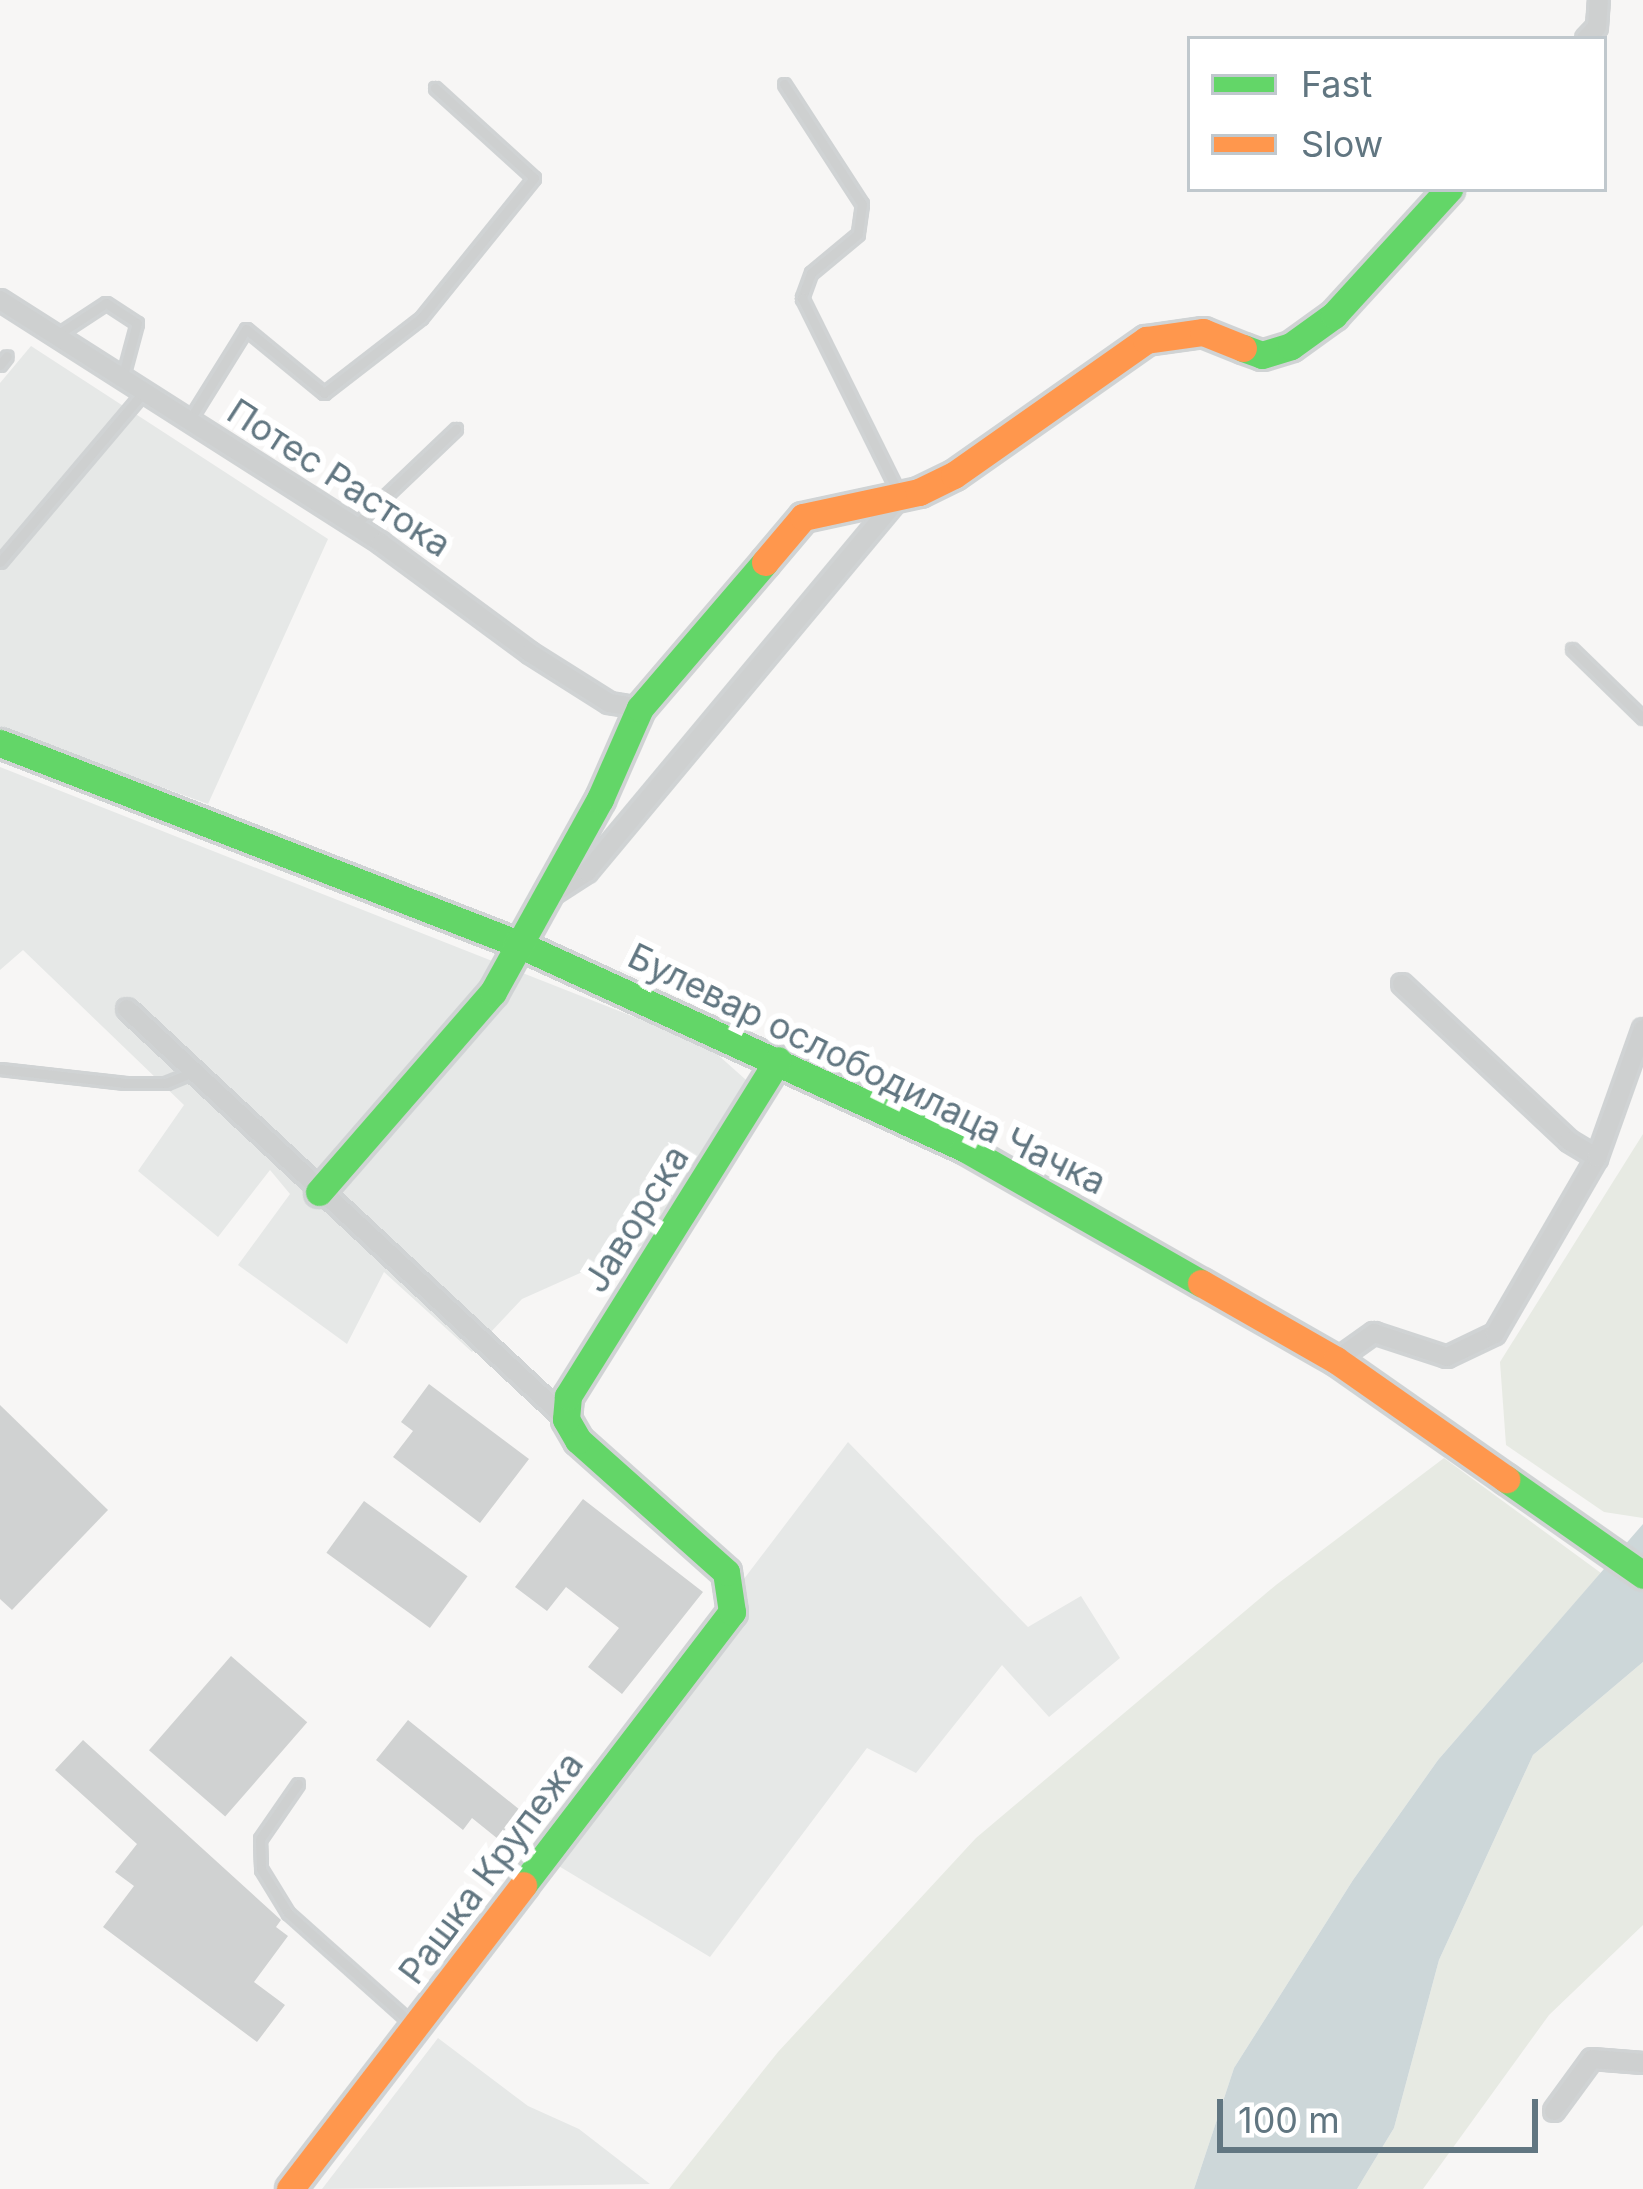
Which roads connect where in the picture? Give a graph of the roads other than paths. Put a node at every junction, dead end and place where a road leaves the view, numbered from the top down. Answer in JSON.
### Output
{"nodes":[{"id":1,"x":1599,"y":0,"type":"edge"},
{"id":2,"x":1589,"y":36,"type":"edge"},
{"id":3,"x":784,"y":84,"type":"dead end"},
{"id":4,"x":435,"y":88,"type":"dead end"},
{"id":5,"x":1446,"y":192,"type":"edge"},
{"id":6,"x":0,"y":300,"type":"edge"},
{"id":7,"x":54,"y":337,"type":"junction"},
{"id":8,"x":121,"y":381,"type":"junction"},
{"id":9,"x":141,"y":395,"type":"junction"},
{"id":10,"x":188,"y":423,"type":"junction"},
{"id":11,"x":456,"y":429,"type":"dead end"},
{"id":12,"x":900,"y":496,"type":"junction"},
{"id":13,"x":354,"y":526,"type":"junction"},
{"id":14,"x":0,"y":562,"type":"edge"},
{"id":15,"x":1571,"y":649,"type":"dead end"},
{"id":16,"x":640,"y":708,"type":"junction"},
{"id":17,"x":1643,"y":718,"type":"edge"},
{"id":18,"x":0,"y":743,"type":"edge"},
{"id":19,"x":544,"y":899,"type":"junction"},
{"id":20,"x":516,"y":943,"type":"junction"},
{"id":21,"x":1402,"y":984,"type":"dead end"},
{"id":22,"x":127,"y":1009,"type":"dead end"},
{"id":23,"x":1643,"y":1029,"type":"edge"},
{"id":24,"x":778,"y":1060,"type":"junction"},
{"id":25,"x":0,"y":1069,"type":"edge"},
{"id":26,"x":193,"y":1072,"type":"junction"},
{"id":27,"x":1598,"y":1158,"type":"junction"},
{"id":28,"x":319,"y":1192,"type":"junction"},
{"id":29,"x":1336,"y":1360,"type":"junction"},
{"id":30,"x":566,"y":1419,"type":"junction"},
{"id":31,"x":1643,"y":1575,"type":"edge"},
{"id":32,"x":298,"y":1784,"type":"dead end"},
{"id":33,"x":415,"y":2026,"type":"junction"},
{"id":34,"x":1643,"y":2062,"type":"edge"},
{"id":35,"x":1554,"y":2111,"type":"dead end"},
{"id":36,"x":290,"y":2189,"type":"edge"}],
"edges":[{"from":1,"to":2,"type":"street"},
{"from":3,"to":12,"type":"lane"},
{"from":4,"to":10,"type":"lane"},
{"from":5,"to":12,"type":"street"},
{"from":6,"to":7,"type":"street","name":"Потес Растока"},
{"from":7,"to":8,"type":"street","name":"Потес Растока"},
{"from":7,"to":8,"type":"lane"},
{"from":8,"to":9,"type":"street","name":"Потес Растока"},
{"from":9,"to":10,"type":"street","name":"Потес Растока"},
{"from":9,"to":14,"type":"lane"},
{"from":10,"to":13,"type":"street","name":"Потес Растока"},
{"from":11,"to":13,"type":"lane"},
{"from":12,"to":16,"type":"street"},
{"from":12,"to":19,"type":"street"},
{"from":13,"to":16,"type":"street","name":"Потес Растока"},
{"from":15,"to":17,"type":"lane"},
{"from":16,"to":19,"type":"street"},
{"from":18,"to":20,"type":"street","name":"Булевар ослободилаца Чачка"},
{"from":19,"to":20,"type":"street"},
{"from":20,"to":24,"type":"street","name":"Булевар ослободилаца Чачка"},
{"from":20,"to":28,"type":"street"},
{"from":21,"to":27,"type":"street"},
{"from":22,"to":26,"type":"street"},
{"from":23,"to":27,"type":"street"},
{"from":24,"to":29,"type":"street","name":"Булевар ослободилаца Чачка"},
{"from":24,"to":30,"type":"street","name":"Јаворска"},
{"from":25,"to":26,"type":"lane"},
{"from":26,"to":28,"type":"street"},
{"from":27,"to":29,"type":"street"},
{"from":28,"to":30,"type":"street"},
{"from":29,"to":31,"type":"street","name":"Булевар ослободилаца Чачка"},
{"from":30,"to":33,"type":"street","name":"Рашка Крупежа"},
{"from":32,"to":33,"type":"lane"},
{"from":33,"to":36,"type":"street","name":"Рашка Крупежа"},
{"from":34,"to":35,"type":"street"}]}
